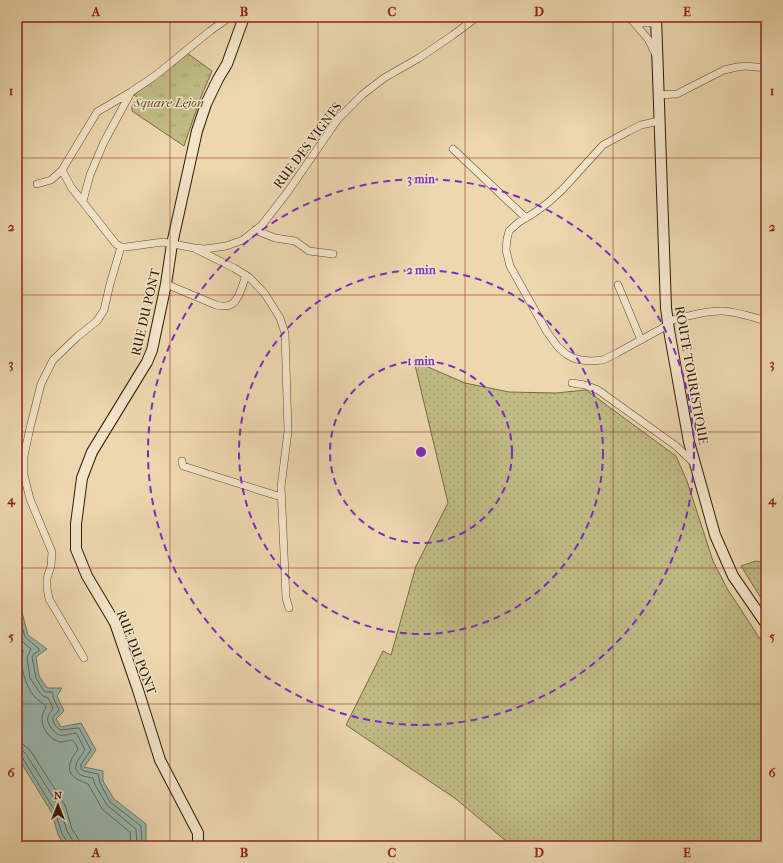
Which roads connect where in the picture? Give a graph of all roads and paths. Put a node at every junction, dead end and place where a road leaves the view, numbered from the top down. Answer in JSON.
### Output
{"nodes":[{"id":1,"x":230,"y":17,"type":"edge"},
{"id":2,"x":244,"y":17,"type":"edge"},
{"id":3,"x":477,"y":17,"type":"edge"},
{"id":4,"x":631,"y":18,"type":"edge"},
{"id":5,"x":656,"y":18,"type":"edge"},
{"id":6,"x":657,"y":57,"type":"junction"},
{"id":7,"x":766,"y":68,"type":"edge"},
{"id":8,"x":131,"y":92,"type":"junction"},
{"id":9,"x":659,"y":95,"type":"junction"},
{"id":10,"x":659,"y":121,"type":"junction"},
{"id":11,"x":453,"y":149,"type":"dead end"},
{"id":12,"x":62,"y":170,"type":"junction"},
{"id":13,"x":37,"y":184,"type":"dead end"},
{"id":14,"x":83,"y":201,"type":"junction"},
{"id":15,"x":526,"y":218,"type":"junction"},
{"id":16,"x":256,"y":230,"type":"junction"},
{"id":17,"x":172,"y":244,"type":"junction"},
{"id":18,"x":121,"y":246,"type":"junction"},
{"id":19,"x":194,"y":248,"type":"junction"},
{"id":20,"x":333,"y":254,"type":"dead end"},
{"id":21,"x":246,"y":275,"type":"junction"},
{"id":22,"x":166,"y":284,"type":"junction"},
{"id":23,"x":618,"y":285,"type":"dead end"},
{"id":24,"x":766,"y":321,"type":"edge"},
{"id":25,"x":668,"y":323,"type":"junction"},
{"id":26,"x":641,"y":340,"type":"junction"},
{"id":27,"x":572,"y":383,"type":"dead end"},
{"id":28,"x":182,"y":461,"type":"dead end"},
{"id":29,"x":696,"y":465,"type":"junction"},
{"id":30,"x":281,"y":497,"type":"junction"},
{"id":31,"x":289,"y":608,"type":"dead end"},
{"id":32,"x":766,"y":624,"type":"edge"},
{"id":33,"x":84,"y":658,"type":"dead end"},
{"id":34,"x":198,"y":846,"type":"edge"}],
"edges":[{"from":1,"to":8,"type":"street"},
{"from":2,"to":17,"type":"street","name":"RUE DU PONT"},
{"from":3,"to":16,"type":"street","name":"RUE DES VIGNES"},
{"from":4,"to":5,"type":"street"},
{"from":4,"to":6,"type":"street"},
{"from":5,"to":6,"type":"street","name":"ROUTE TOURISTIQUE"},
{"from":6,"to":9,"type":"street","name":"ROUTE TOURISTIQUE"},
{"from":7,"to":9,"type":"street"},
{"from":8,"to":12,"type":"street"},
{"from":8,"to":14,"type":"street"},
{"from":9,"to":10,"type":"street","name":"ROUTE TOURISTIQUE"},
{"from":10,"to":15,"type":"street"},
{"from":10,"to":25,"type":"street","name":"ROUTE TOURISTIQUE"},
{"from":11,"to":15,"type":"street"},
{"from":12,"to":13,"type":"street"},
{"from":12,"to":14,"type":"street"},
{"from":14,"to":18,"type":"street"},
{"from":15,"to":26,"type":"street"},
{"from":16,"to":19,"type":"street","name":"RUE DES VIGNES"},
{"from":16,"to":20,"type":"street"},
{"from":17,"to":18,"type":"street","name":"RUE DES VIGNES"},
{"from":17,"to":19,"type":"street","name":"RUE DES VIGNES"},
{"from":17,"to":22,"type":"street","name":"RUE DU PONT"},
{"from":18,"to":33,"type":"street"},
{"from":19,"to":21,"type":"street"},
{"from":21,"to":22,"type":"street"},
{"from":21,"to":30,"type":"street"},
{"from":22,"to":34,"type":"street","name":"RUE DU PONT"},
{"from":23,"to":26,"type":"street"},
{"from":24,"to":25,"type":"street"},
{"from":25,"to":26,"type":"street"},
{"from":25,"to":29,"type":"street","name":"ROUTE TOURISTIQUE"},
{"from":27,"to":29,"type":"street"},
{"from":28,"to":30,"type":"street"},
{"from":29,"to":32,"type":"street","name":"ROUTE TOURISTIQUE"},
{"from":30,"to":31,"type":"street"}]}
